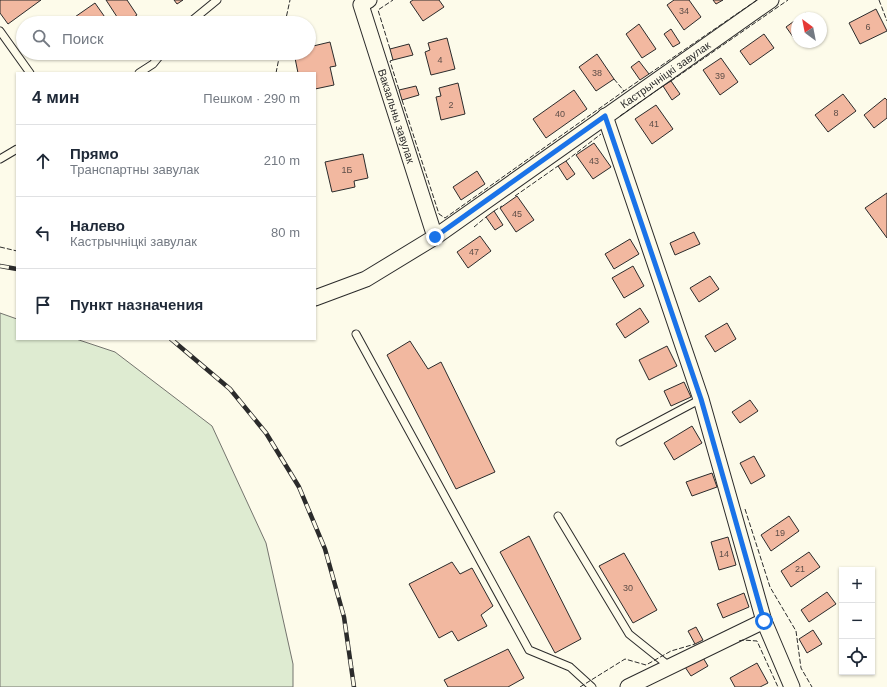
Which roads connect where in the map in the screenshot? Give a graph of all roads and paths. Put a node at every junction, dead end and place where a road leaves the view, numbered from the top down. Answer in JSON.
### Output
{"nodes":[{"id":1,"x":217,"y":0,"type":"edge"},
{"id":2,"x":369,"y":0,"type":"edge"},
{"id":3,"x":770,"y":0,"type":"edge"},
{"id":4,"x":198,"y":16,"type":"edge"},
{"id":5,"x":0,"y":32,"type":"edge"},
{"id":6,"x":16,"y":54,"type":"edge"},
{"id":7,"x":20,"y":60,"type":"edge"},
{"id":8,"x":156,"y":60,"type":"edge"},
{"id":9,"x":29,"y":72,"type":"edge"},
{"id":10,"x":141,"y":72,"type":"edge"},
{"id":11,"x":605,"y":116,"type":"junction"},
{"id":12,"x":16,"y":150,"type":"edge"},
{"id":13,"x":0,"y":159,"type":"edge"},
{"id":14,"x":435,"y":237,"type":"junction"},
{"id":15,"x":316,"y":298,"type":"edge"},
{"id":16,"x":356,"y":334,"type":"dead end"},
{"id":17,"x":701,"y":399,"type":"junction"},
{"id":18,"x":620,"y":442,"type":"dead end"},
{"id":19,"x":558,"y":516,"type":"dead end"},
{"id":20,"x":764,"y":621,"type":"junction"},
{"id":21,"x":669,"y":666,"type":"junction"},
{"id":22,"x":592,"y":687,"type":"edge"},
{"id":23,"x":628,"y":687,"type":"edge"},
{"id":24,"x":792,"y":687,"type":"edge"}],
"edges":[{"from":1,"to":4,"type":"lane"},
{"from":2,"to":14,"type":"street","name":"Вакзальны завулак"},
{"from":3,"to":11,"type":"street","name":"Кастрычніцкі завулак"},
{"from":5,"to":6,"type":"lane"},
{"from":7,"to":9,"type":"lane"},
{"from":8,"to":10,"type":"lane"},
{"from":11,"to":14,"type":"street","name":"Кастрычніцкі завулак"},
{"from":11,"to":17,"type":"street"},
{"from":12,"to":13,"type":"lane"},
{"from":14,"to":15,"type":"street","name":"Кастрычніцкі завулак"},
{"from":16,"to":22,"type":"lane"},
{"from":17,"to":18,"type":"lane"},
{"from":17,"to":20,"type":"street"},
{"from":19,"to":21,"type":"lane"},
{"from":20,"to":21,"type":"street"},
{"from":20,"to":24,"type":"street"},
{"from":21,"to":23,"type":"street"}]}
